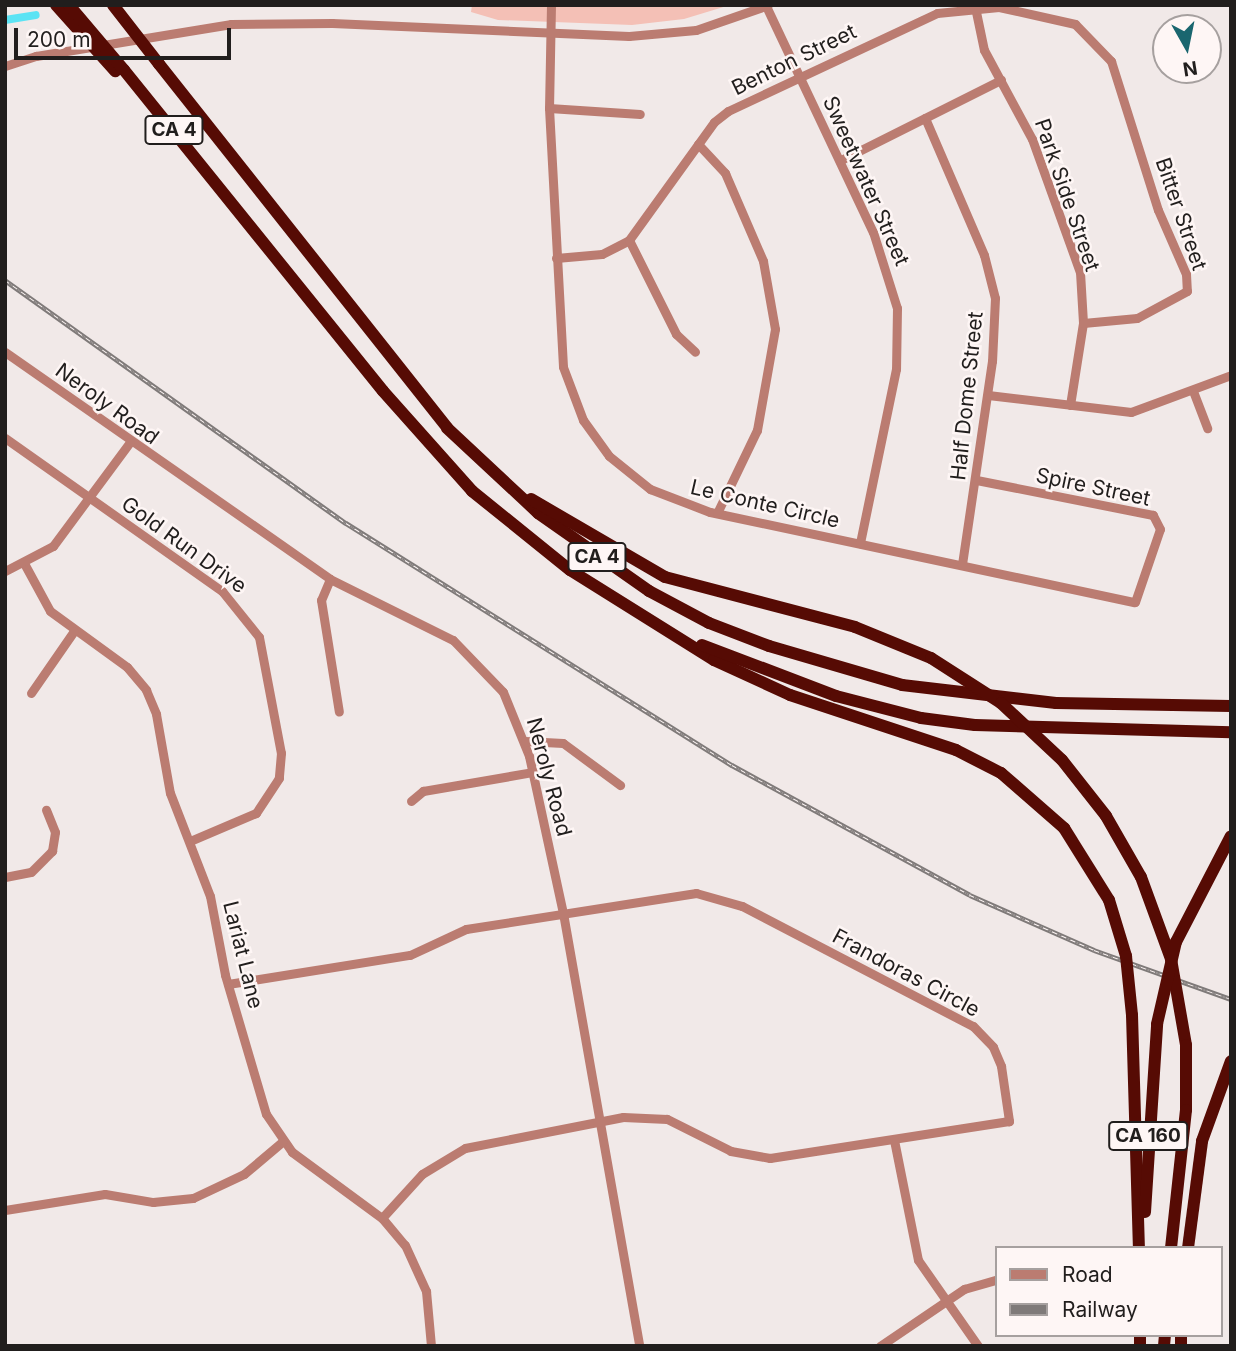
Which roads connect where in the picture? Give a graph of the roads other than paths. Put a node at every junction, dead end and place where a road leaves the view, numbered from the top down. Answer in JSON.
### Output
{"nodes":[{"id":1,"x":57,"y":5,"type":"edge"},
{"id":2,"x":69,"y":5,"type":"edge"},
{"id":3,"x":113,"y":5,"type":"edge"},
{"id":4,"x":551,"y":5,"type":"edge"},
{"id":5,"x":767,"y":6,"type":"edge"},
{"id":6,"x":975,"y":7,"type":"edge"},
{"id":7,"x":553,"y":34,"type":"junction"},
{"id":8,"x":5,"y":66,"type":"edge"},
{"id":9,"x":119,"y":70,"type":"junction"},
{"id":10,"x":800,"y":75,"type":"junction"},
{"id":11,"x":1001,"y":80,"type":"junction"},
{"id":12,"x":1118,"y":82,"type":"joint"},
{"id":13,"x":549,"y":108,"type":"junction"},
{"id":14,"x":640,"y":114,"type":"dead end"},
{"id":15,"x":925,"y":118,"type":"junction"},
{"id":16,"x":698,"y":144,"type":"junction"},
{"id":17,"x":841,"y":160,"type":"junction"},
{"id":18,"x":629,"y":240,"type":"junction"},
{"id":19,"x":556,"y":258,"type":"junction"},
{"id":20,"x":1083,"y":323,"type":"junction"},
{"id":21,"x":5,"y":352,"type":"edge"},
{"id":22,"x":695,"y":352,"type":"dead end"},
{"id":23,"x":1231,"y":375,"type":"edge"},
{"id":24,"x":1193,"y":391,"type":"junction"},
{"id":25,"x":988,"y":395,"type":"junction"},
{"id":26,"x":1070,"y":405,"type":"junction"},
{"id":27,"x":1207,"y":428,"type":"dead end"},
{"id":28,"x":5,"y":438,"type":"edge"},
{"id":29,"x":130,"y":442,"type":"junction"},
{"id":30,"x":976,"y":480,"type":"junction"},
{"id":31,"x":505,"y":484,"type":"junction"},
{"id":32,"x":90,"y":498,"type":"junction"},
{"id":33,"x":717,"y":513,"type":"junction"},
{"id":34,"x":860,"y":543,"type":"junction"},
{"id":35,"x":26,"y":565,"type":"junction"},
{"id":36,"x":962,"y":565,"type":"junction"},
{"id":37,"x":5,"y":571,"type":"edge"},
{"id":38,"x":330,"y":579,"type":"junction"},
{"id":39,"x":1135,"y":602,"type":"joint"},
{"id":40,"x":74,"y":631,"type":"junction"},
{"id":41,"x":676,"y":633,"type":"junction"},
{"id":42,"x":31,"y":693,"type":"dead end"},
{"id":43,"x":1231,"y":706,"type":"edge"},
{"id":44,"x":339,"y":712,"type":"dead end"},
{"id":45,"x":1231,"y":732,"type":"edge"},
{"id":46,"x":525,"y":741,"type":"junction"},
{"id":47,"x":533,"y":772,"type":"junction"},
{"id":48,"x":620,"y":785,"type":"dead end"},
{"id":49,"x":411,"y":801,"type":"dead end"},
{"id":50,"x":46,"y":810,"type":"dead end"},
{"id":51,"x":1231,"y":836,"type":"edge"},
{"id":52,"x":190,"y":841,"type":"junction"},
{"id":53,"x":5,"y":877,"type":"edge"},
{"id":54,"x":563,"y":913,"type":"junction"},
{"id":55,"x":228,"y":984,"type":"junction"},
{"id":56,"x":1231,"y":1061,"type":"edge"},
{"id":57,"x":599,"y":1121,"type":"junction"},
{"id":58,"x":894,"y":1140,"type":"junction"},
{"id":59,"x":282,"y":1142,"type":"junction"},
{"id":60,"x":5,"y":1210,"type":"edge"},
{"id":61,"x":382,"y":1218,"type":"junction"},
{"id":62,"x":1141,"y":1246,"type":"edge"},
{"id":63,"x":1141,"y":1246,"type":"edge"},
{"id":64,"x":1171,"y":1246,"type":"edge"},
{"id":65,"x":1188,"y":1246,"type":"edge"},
{"id":66,"x":995,"y":1280,"type":"edge"},
{"id":67,"x":946,"y":1301,"type":"junction"},
{"id":68,"x":430,"y":1346,"type":"edge"},
{"id":69,"x":639,"y":1346,"type":"edge"},
{"id":70,"x":880,"y":1346,"type":"edge"},
{"id":71,"x":978,"y":1346,"type":"edge"}],
"edges":[{"from":1,"to":9,"type":"highway","bridge":true},
{"from":2,"to":9,"type":"highway","number":"CA 4","bridge":true},
{"from":3,"to":31,"type":"highway","number":"CA 4","bridge":true},
{"from":4,"to":7,"type":"street","name":"Le Conte Circle"},
{"from":5,"to":7,"type":"street"},
{"from":5,"to":10,"type":"street","name":"Sweetwater Street"},
{"from":6,"to":10,"type":"street","name":"Benton Street"},
{"from":6,"to":11,"type":"street","name":"Park Side Street"},
{"from":6,"to":12,"type":"street","name":"Benton Street"},
{"from":7,"to":8,"type":"street"},
{"from":7,"to":13,"type":"street","name":"Le Conte Circle"},
{"from":9,"to":41,"type":"highway","number":"CA 4"},
{"from":10,"to":16,"type":"street","name":"Benton Street"},
{"from":10,"to":17,"type":"street","name":"Sweetwater Street"},
{"from":11,"to":15,"type":"street"},
{"from":11,"to":20,"type":"street","name":"Park Side Street"},
{"from":12,"to":20,"type":"street","name":"Bitter Street"},
{"from":13,"to":14,"type":"street"},
{"from":13,"to":19,"type":"street","name":"Le Conte Circle"},
{"from":15,"to":17,"type":"street"},
{"from":15,"to":25,"type":"street","name":"Half Dome Street"},
{"from":16,"to":18,"type":"street","name":"Benton Street"},
{"from":16,"to":33,"type":"street"},
{"from":17,"to":34,"type":"street","name":"Sweetwater Street"},
{"from":18,"to":19,"type":"street","name":"Benton Street"},
{"from":18,"to":22,"type":"street"},
{"from":19,"to":33,"type":"street","name":"Le Conte Circle"},
{"from":20,"to":26,"type":"street","name":"Park Side Street"},
{"from":21,"to":29,"type":"street","name":"Neroly Road"},
{"from":23,"to":24,"type":"street"},
{"from":24,"to":26,"type":"street"},
{"from":24,"to":27,"type":"street"},
{"from":25,"to":26,"type":"street"},
{"from":25,"to":30,"type":"street","name":"Half Dome Street"},
{"from":28,"to":32,"type":"street","name":"Gold Run Drive"},
{"from":29,"to":32,"type":"street"},
{"from":29,"to":38,"type":"street","name":"Neroly Road"},
{"from":30,"to":36,"type":"street","name":"Half Dome Street"},
{"from":30,"to":39,"type":"street","name":"Spire Street"},
{"from":31,"to":43,"type":"highway","number":"CA 4"},
{"from":31,"to":64,"type":"highway","bridge":true},
{"from":32,"to":35,"type":"street"},
{"from":32,"to":52,"type":"street","name":"Gold Run Drive"},
{"from":33,"to":34,"type":"street","name":"Le Conte Circle"},
{"from":34,"to":36,"type":"street","name":"Le Conte Circle"},
{"from":35,"to":37,"type":"street"},
{"from":35,"to":40,"type":"street","name":"Lariat Lane"},
{"from":36,"to":39,"type":"street","name":"Le Conte Circle"},
{"from":38,"to":44,"type":"street"},
{"from":38,"to":46,"type":"street","name":"Neroly Road"},
{"from":40,"to":42,"type":"street"},
{"from":40,"to":52,"type":"street","name":"Lariat Lane"},
{"from":41,"to":45,"type":"highway","number":"CA 4"},
{"from":41,"to":62,"type":"highway","bridge":true},
{"from":46,"to":47,"type":"street","name":"Neroly Road"},
{"from":46,"to":48,"type":"street"},
{"from":47,"to":49,"type":"street"},
{"from":47,"to":54,"type":"street","name":"Neroly Road"},
{"from":50,"to":53,"type":"street"},
{"from":51,"to":63,"type":"highway","number":"CA 160","bridge":true},
{"from":52,"to":55,"type":"street","name":"Lariat Lane"},
{"from":54,"to":55,"type":"street"},
{"from":54,"to":57,"type":"street","name":"Neroly Road"},
{"from":54,"to":58,"type":"street","name":"Frandoras Circle"},
{"from":55,"to":59,"type":"street","name":"Lariat Lane"},
{"from":56,"to":65,"type":"highway","number":"CA 160"},
{"from":57,"to":58,"type":"street","name":"Frandoras Circle"},
{"from":57,"to":61,"type":"street","name":"Frandoras Circle"},
{"from":57,"to":69,"type":"street","name":"Neroly Road"},
{"from":58,"to":67,"type":"street"},
{"from":59,"to":60,"type":"street"},
{"from":59,"to":61,"type":"street","name":"Lariat Lane"},
{"from":61,"to":68,"type":"street","name":"Lariat Lane"},
{"from":66,"to":67,"type":"street"},
{"from":67,"to":70,"type":"street"},
{"from":67,"to":71,"type":"street"}]}
